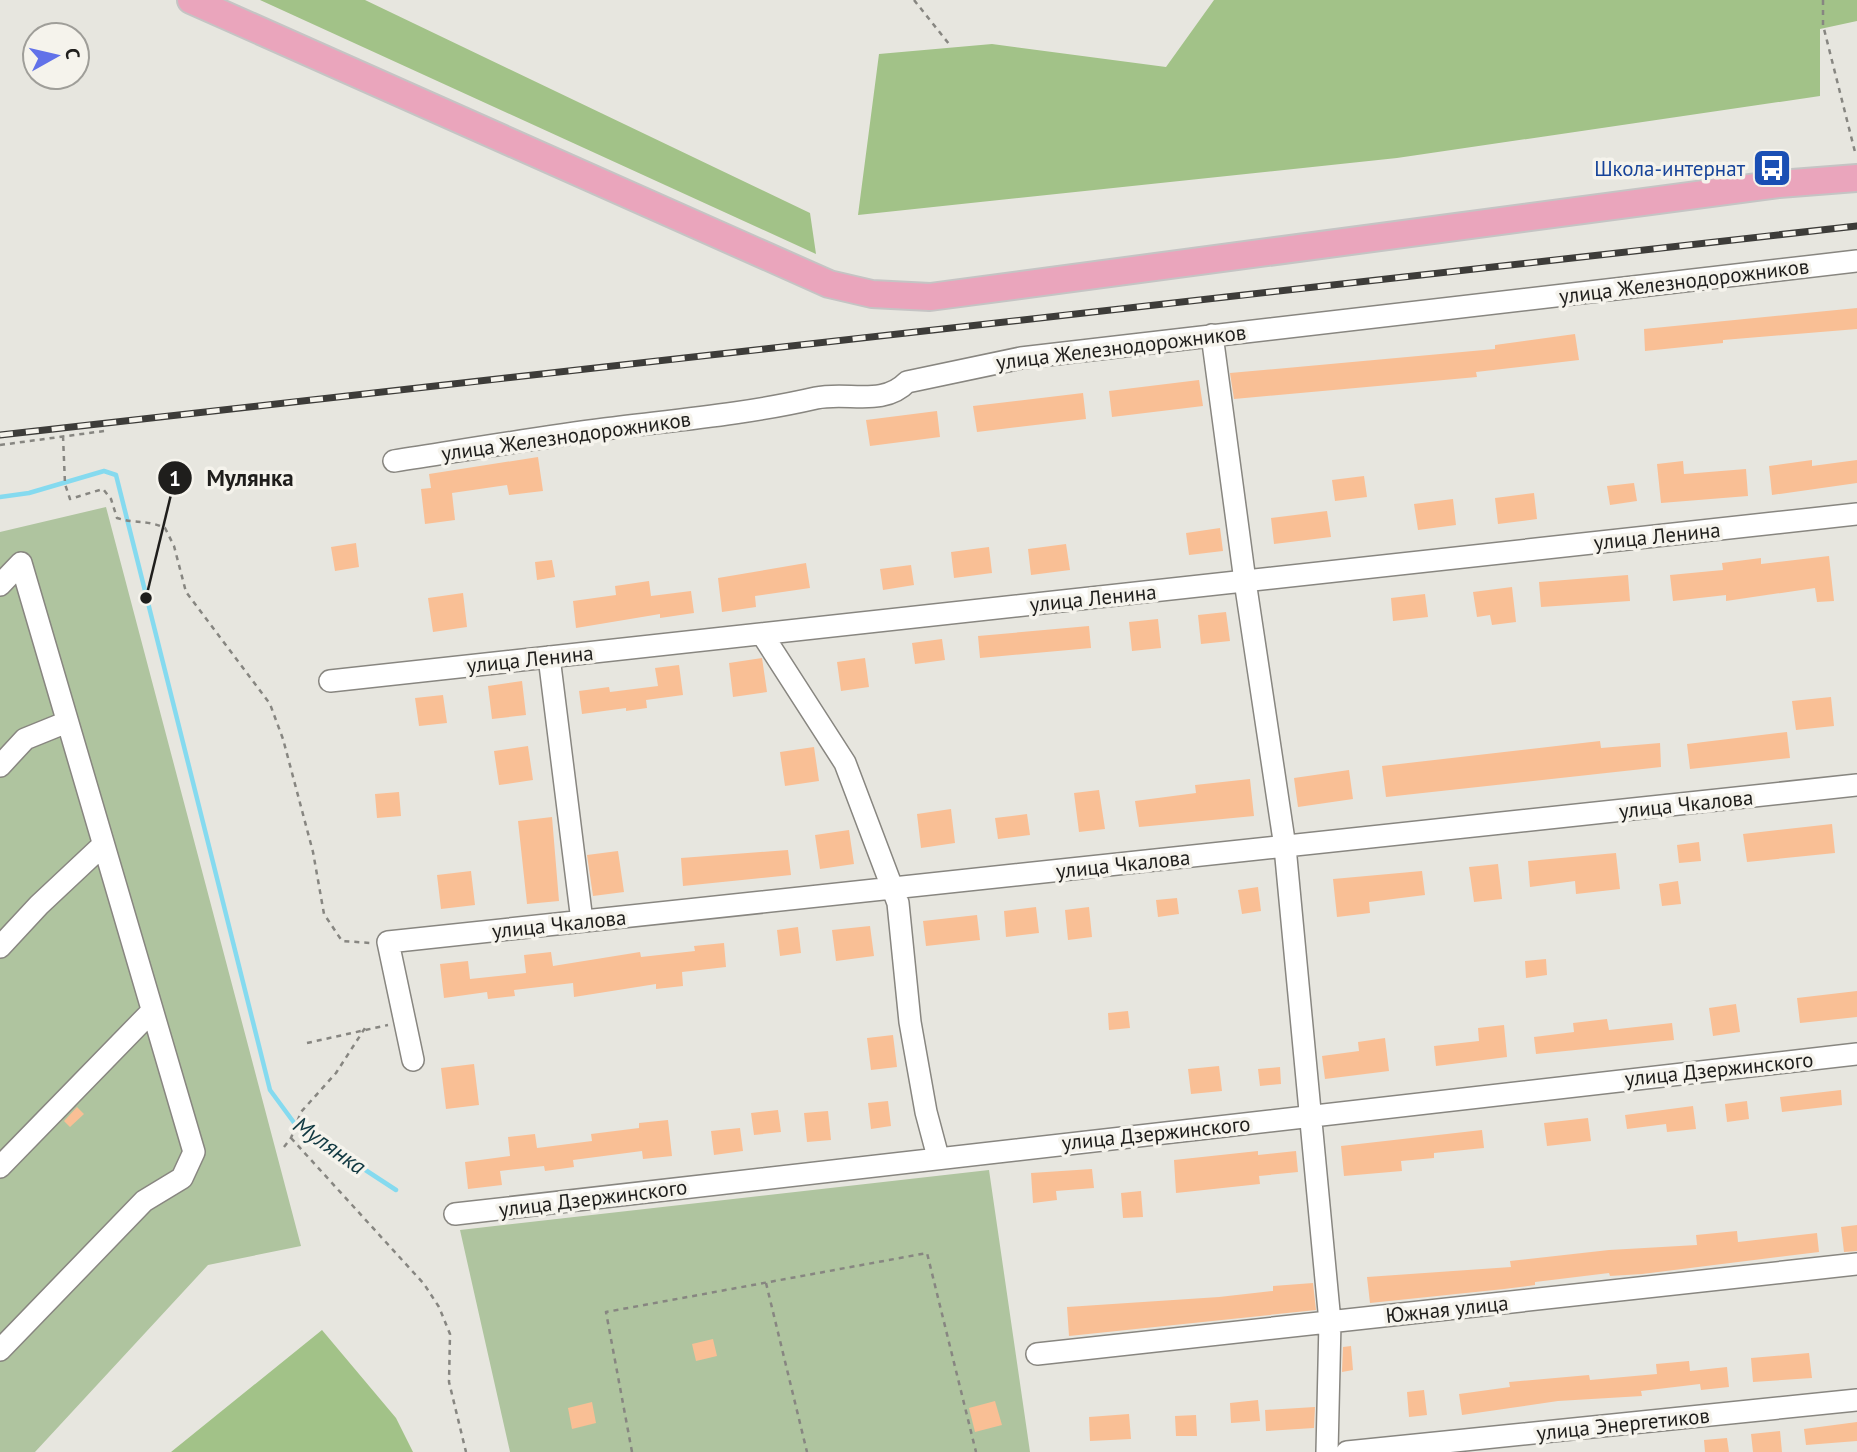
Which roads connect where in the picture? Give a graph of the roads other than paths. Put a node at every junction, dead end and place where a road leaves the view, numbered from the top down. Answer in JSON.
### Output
{"nodes":[{"id":1,"x":191,"y":0,"type":"edge"},
{"id":2,"x":1857,"y":178,"type":"edge"},
{"id":3,"x":1857,"y":261,"type":"edge"},
{"id":4,"x":1212,"y":335,"type":"junction"},
{"id":5,"x":394,"y":461,"type":"dead end"},
{"id":6,"x":1857,"y":514,"type":"edge"},
{"id":7,"x":1245,"y":581,"type":"junction"},
{"id":8,"x":0,"y":585,"type":"edge"},
{"id":9,"x":762,"y":634,"type":"junction"},
{"id":10,"x":549,"y":657,"type":"junction"},
{"id":11,"x":330,"y":681,"type":"dead end"},
{"id":12,"x":67,"y":722,"type":"junction"},
{"id":13,"x":0,"y":766,"type":"edge"},
{"id":14,"x":1857,"y":785,"type":"edge"},
{"id":15,"x":103,"y":845,"type":"junction"},
{"id":16,"x":1285,"y":847,"type":"junction"},
{"id":17,"x":891,"y":888,"type":"junction"},
{"id":18,"x":582,"y":922,"type":"junction"},
{"id":19,"x":0,"y":947,"type":"edge"},
{"id":20,"x":152,"y":1011,"type":"junction"},
{"id":21,"x":1857,"y":1054,"type":"edge"},
{"id":22,"x":413,"y":1060,"type":"dead end"},
{"id":23,"x":1310,"y":1115,"type":"junction"},
{"id":24,"x":938,"y":1157,"type":"junction"},
{"id":25,"x":0,"y":1167,"type":"edge"},
{"id":26,"x":455,"y":1214,"type":"dead end"},
{"id":27,"x":1857,"y":1264,"type":"edge"},
{"id":28,"x":1330,"y":1322,"type":"junction"},
{"id":29,"x":0,"y":1350,"type":"edge"},
{"id":30,"x":1037,"y":1354,"type":"dead end"},
{"id":31,"x":1857,"y":1399,"type":"edge"},
{"id":32,"x":1327,"y":1452,"type":"edge"},
{"id":33,"x":1346,"y":1452,"type":"edge"}],
"edges":[{"from":1,"to":2,"type":"main road"},
{"from":3,"to":4,"type":"street","name":"улица Железнодорожников"},
{"from":4,"to":5,"type":"street","name":"улица Железнодорожников"},
{"from":4,"to":7,"type":"street"},
{"from":6,"to":7,"type":"street","name":"улица Ленина"},
{"from":7,"to":9,"type":"street","name":"улица Ленина"},
{"from":7,"to":16,"type":"street"},
{"from":8,"to":12,"type":"street"},
{"from":9,"to":10,"type":"street","name":"улица Ленина"},
{"from":9,"to":17,"type":"street"},
{"from":10,"to":11,"type":"street","name":"улица Ленина"},
{"from":10,"to":18,"type":"street"},
{"from":12,"to":13,"type":"street"},
{"from":12,"to":15,"type":"street"},
{"from":14,"to":16,"type":"street","name":"улица Чкалова"},
{"from":15,"to":19,"type":"street"},
{"from":15,"to":20,"type":"street"},
{"from":16,"to":17,"type":"street","name":"улица Чкалова"},
{"from":16,"to":23,"type":"street"},
{"from":17,"to":18,"type":"street","name":"улица Чкалова"},
{"from":17,"to":24,"type":"street"},
{"from":18,"to":22,"type":"street","name":"улица Чкалова"},
{"from":20,"to":25,"type":"street"},
{"from":20,"to":29,"type":"street"},
{"from":21,"to":23,"type":"street","name":"улица Дзержинского"},
{"from":23,"to":24,"type":"street","name":"улица Дзержинского"},
{"from":23,"to":28,"type":"street"},
{"from":24,"to":26,"type":"street","name":"улица Дзержинского"},
{"from":27,"to":28,"type":"street","name":"Южная улица"},
{"from":28,"to":30,"type":"street","name":"Южная улица"},
{"from":28,"to":32,"type":"street"},
{"from":31,"to":33,"type":"street","name":"улица Энергетиков"}]}
